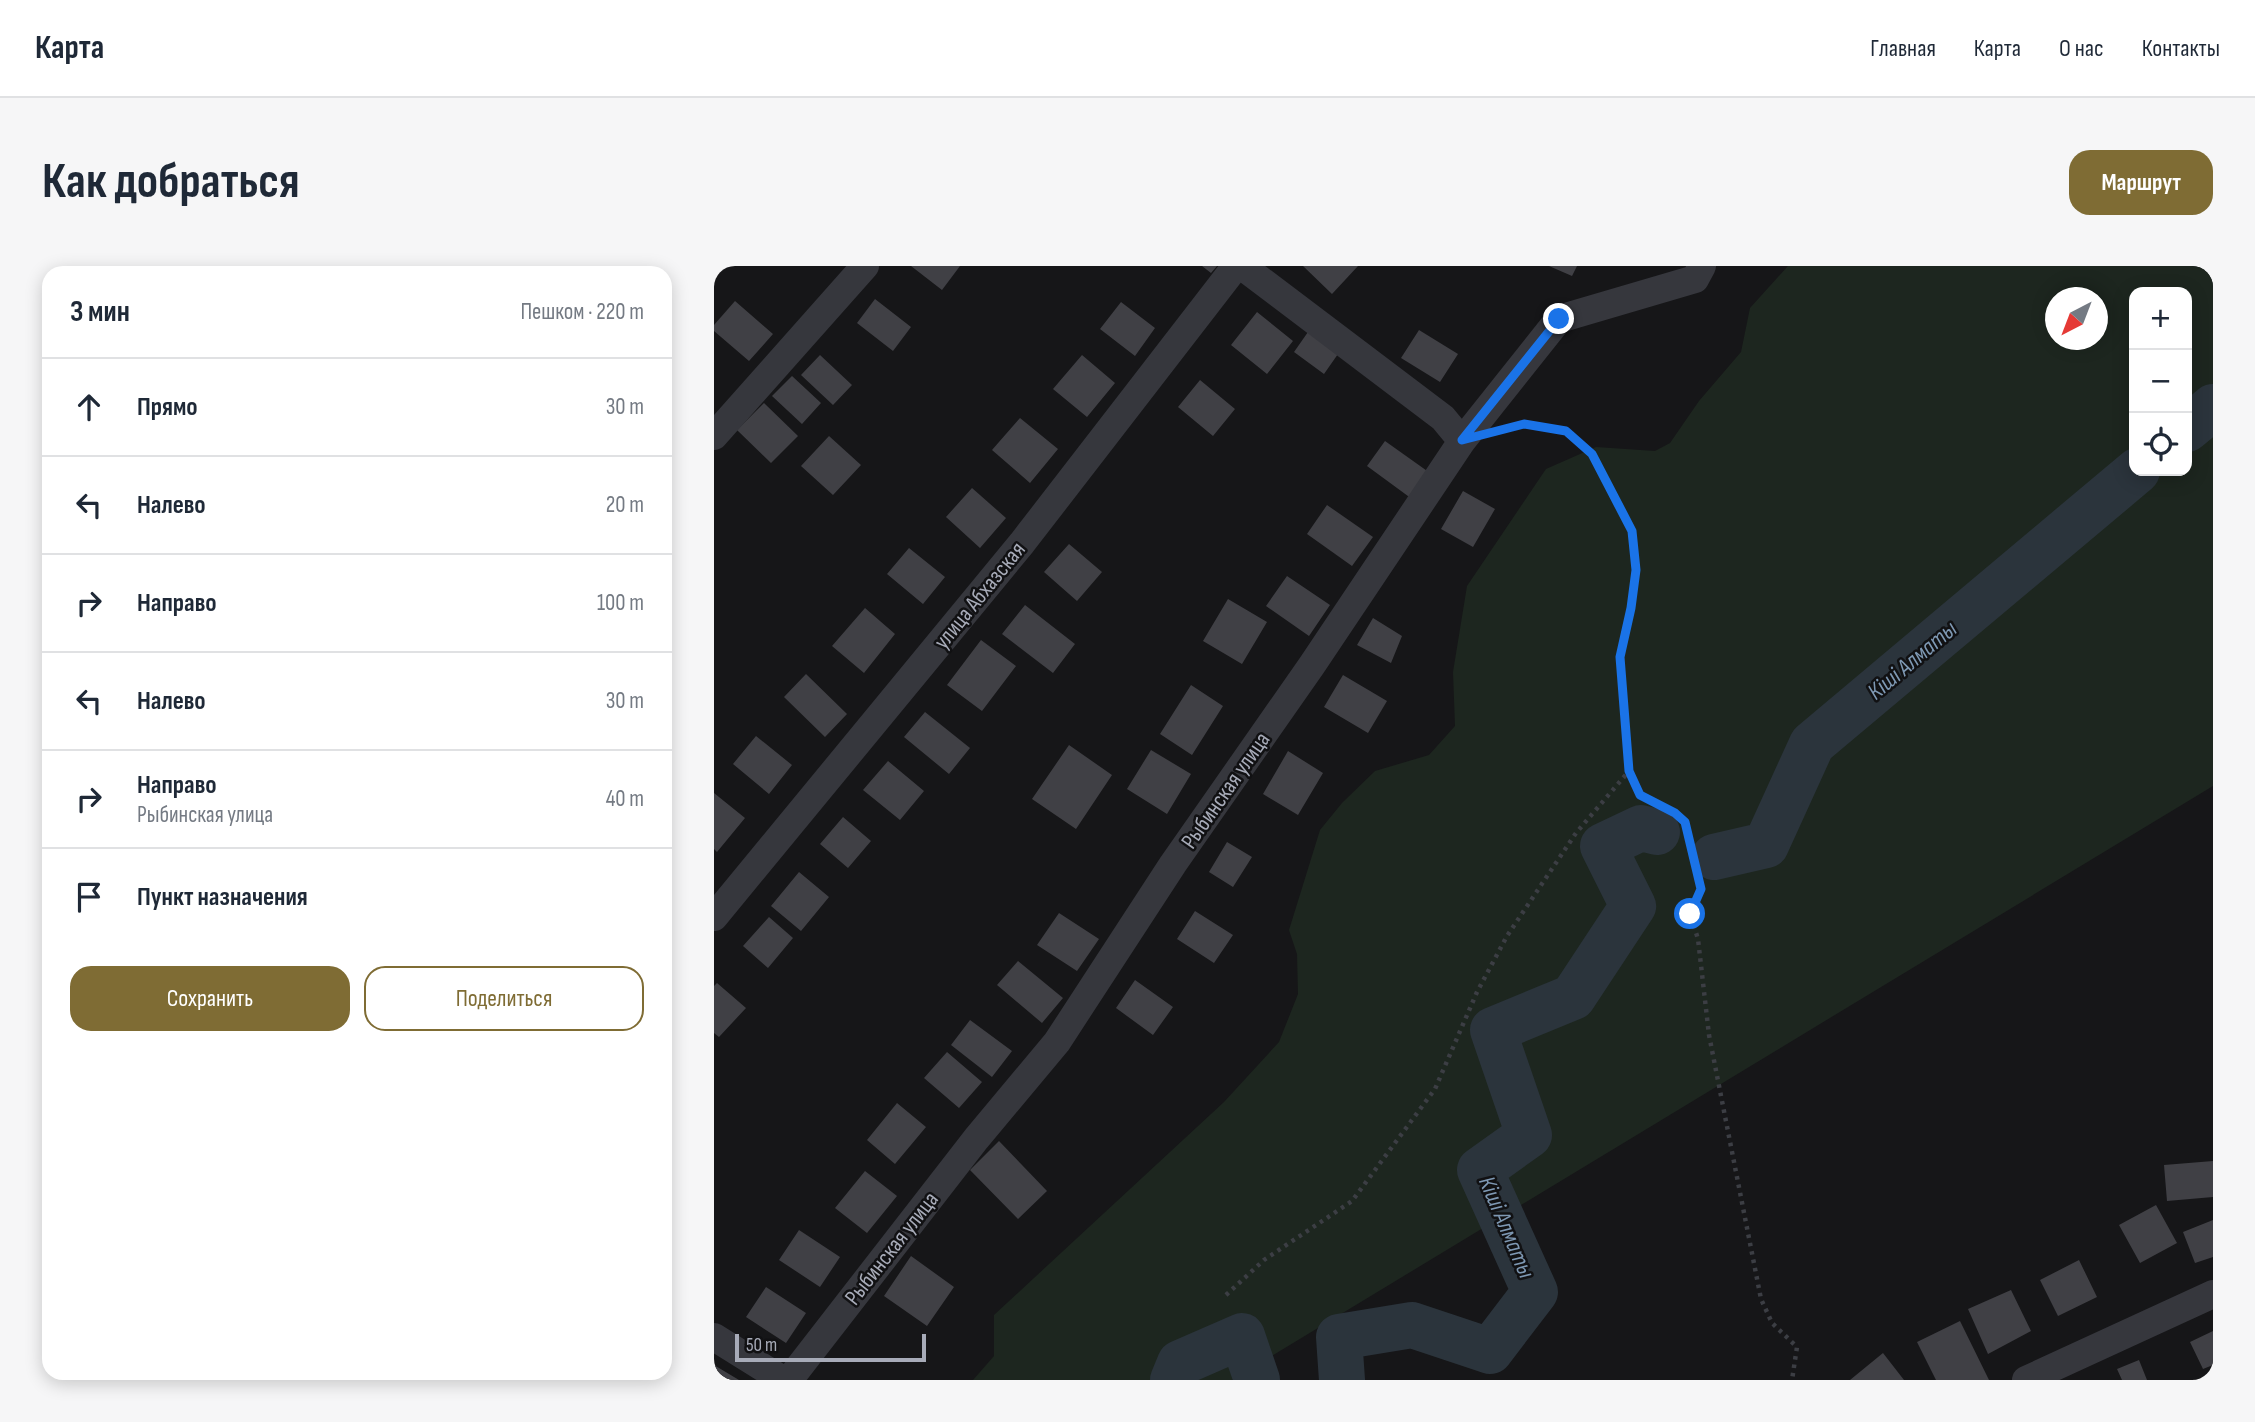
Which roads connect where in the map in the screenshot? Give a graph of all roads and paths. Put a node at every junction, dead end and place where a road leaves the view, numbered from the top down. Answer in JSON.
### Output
{"nodes":[{"id":1,"x":865,"y":266,"type":"edge"},
{"id":2,"x":1236,"y":266,"type":"edge"},
{"id":3,"x":1242,"y":266,"type":"edge"},
{"id":4,"x":1702,"y":266,"type":"edge"},
{"id":5,"x":714,"y":436,"type":"edge"},
{"id":6,"x":1462,"y":440,"type":"junction"},
{"id":7,"x":1629,"y":771,"type":"junction"},
{"id":8,"x":714,"y":918,"type":"edge"},
{"id":9,"x":2213,"y":1294,"type":"edge"},
{"id":10,"x":1226,"y":1295,"type":"dead end"},
{"id":11,"x":714,"y":1337,"type":"edge"},
{"id":12,"x":786,"y":1380,"type":"edge"},
{"id":13,"x":1792,"y":1380,"type":"edge"},
{"id":14,"x":2026,"y":1380,"type":"edge"}],
"edges":[{"from":1,"to":5,"type":"street"},
{"from":2,"to":8,"type":"street","name":"улица Абхазская"},
{"from":3,"to":6,"type":"street"},
{"from":4,"to":6,"type":"street","name":"Рыбинская улица"},
{"from":6,"to":7,"type":"path"},
{"from":6,"to":12,"type":"street","name":"Рыбинская улица"},
{"from":7,"to":10,"type":"path"},
{"from":7,"to":13,"type":"path"},
{"from":9,"to":14,"type":"street"},
{"from":11,"to":12,"type":"street"}]}
